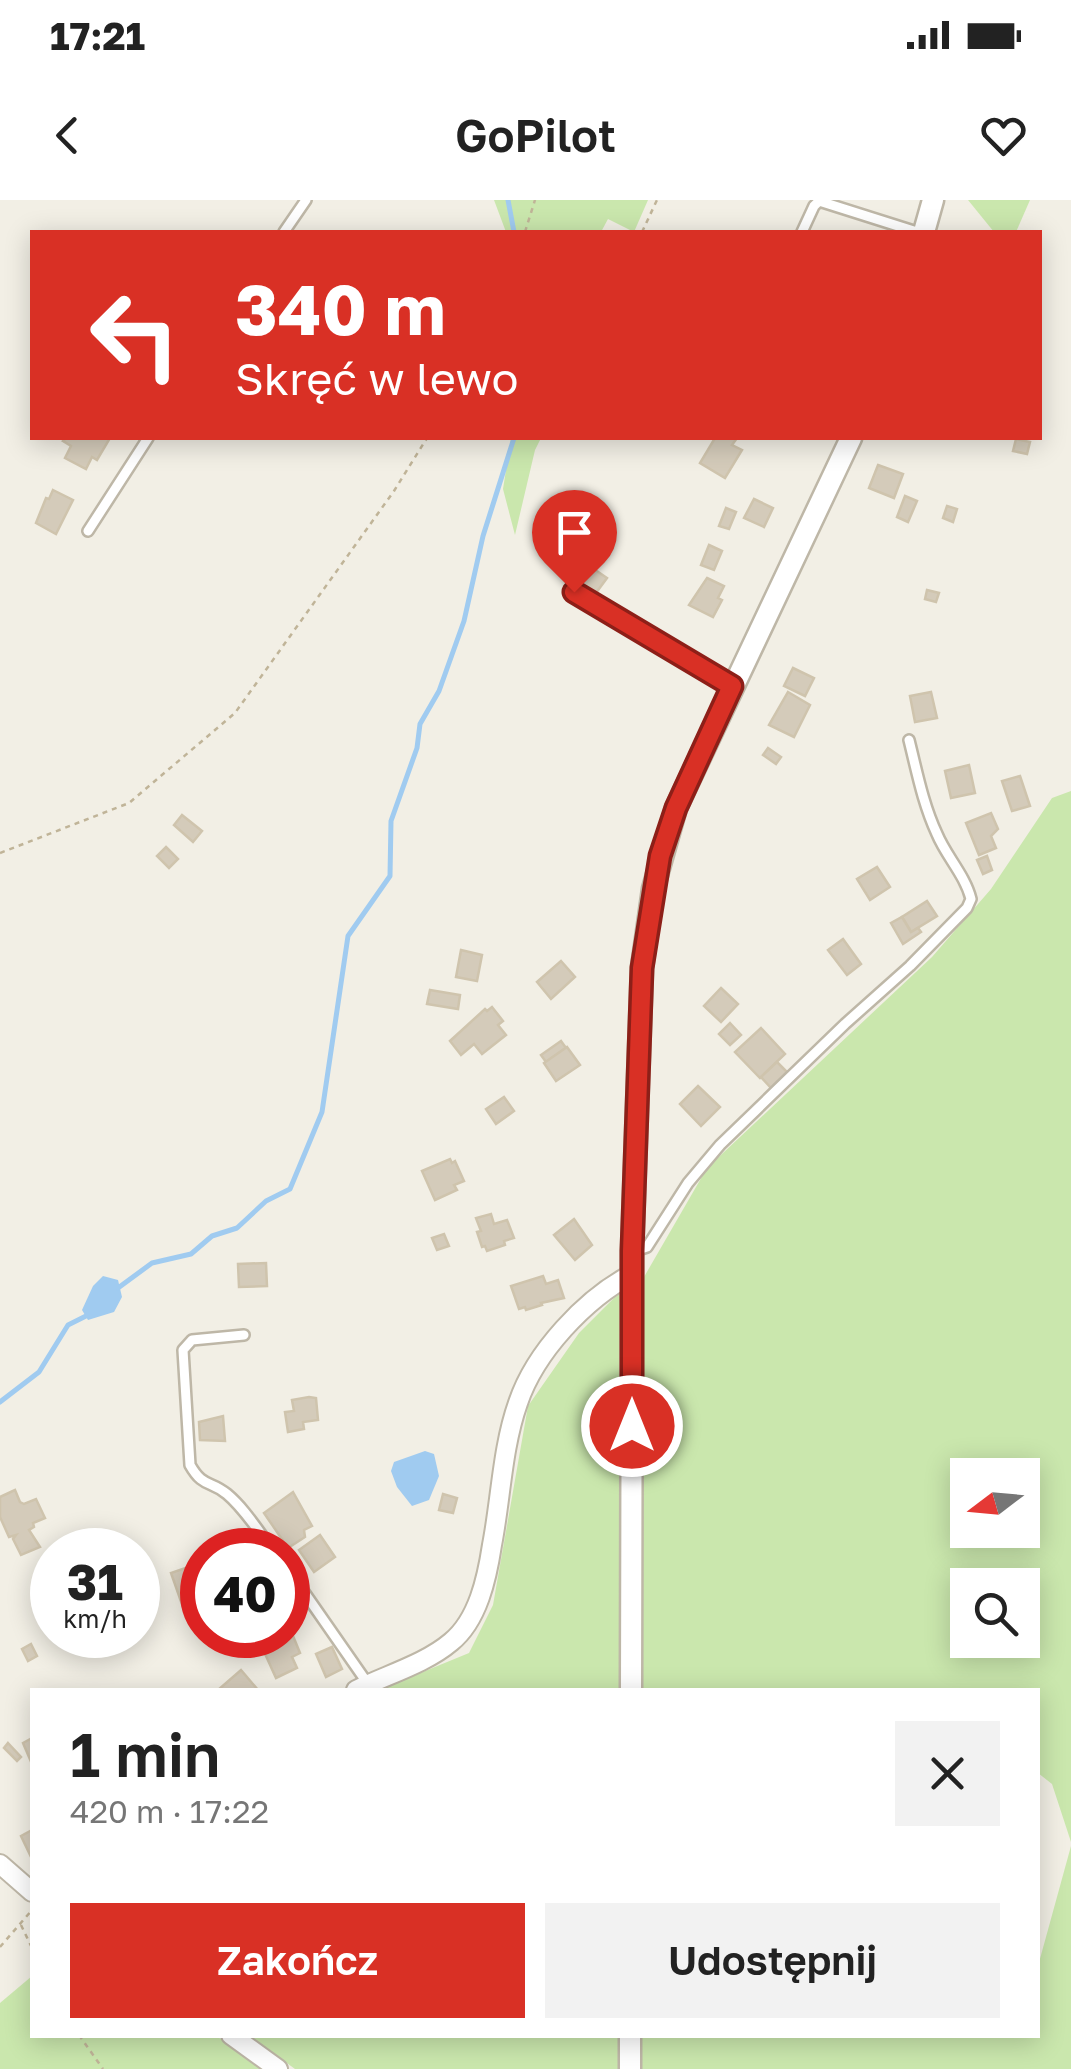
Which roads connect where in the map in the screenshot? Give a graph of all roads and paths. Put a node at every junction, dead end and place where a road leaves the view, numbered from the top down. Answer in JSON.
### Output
{"nodes":[{"id":1,"x":306,"y":200,"type":"edge"},
{"id":2,"x":535,"y":200,"type":"edge"},
{"id":3,"x":657,"y":200,"type":"edge"},
{"id":4,"x":934,"y":200,"type":"edge"},
{"id":5,"x":819,"y":201,"type":"edge"},
{"id":6,"x":285,"y":230,"type":"edge"},
{"id":7,"x":526,"y":230,"type":"edge"},
{"id":8,"x":643,"y":230,"type":"edge"},
{"id":9,"x":803,"y":230,"type":"edge"},
{"id":10,"x":913,"y":230,"type":"edge"},
{"id":11,"x":921,"y":230,"type":"edge"},
{"id":12,"x":147,"y":440,"type":"edge"},
{"id":13,"x":426,"y":440,"type":"edge"},
{"id":14,"x":851,"y":440,"type":"edge"},
{"id":15,"x":88,"y":531,"type":"dead end"},
{"id":16,"x":574,"y":592,"type":"dead end"},
{"id":17,"x":732,"y":686,"type":"junction"},
{"id":18,"x":909,"y":740,"type":"dead end"},
{"id":19,"x":0,"y":853,"type":"edge"},
{"id":20,"x":632,"y":1251,"type":"junction"},
{"id":21,"x":632,"y":1274,"type":"junction"},
{"id":22,"x":244,"y":1335,"type":"dead end"},
{"id":23,"x":256,"y":1528,"type":"edge"},
{"id":24,"x":310,"y":1604,"type":"edge"},
{"id":25,"x":362,"y":1687,"type":"edge"},
{"id":26,"x":631,"y":1688,"type":"edge"},
{"id":27,"x":0,"y":1864,"type":"edge"},
{"id":28,"x":30,"y":1890,"type":"edge"},
{"id":29,"x":30,"y":1912,"type":"edge"},
{"id":30,"x":20,"y":1924,"type":"junction"},
{"id":31,"x":30,"y":1944,"type":"edge"},
{"id":32,"x":0,"y":1948,"type":"edge"},
{"id":33,"x":82,"y":2038,"type":"edge"},
{"id":34,"x":235,"y":2038,"type":"edge"},
{"id":35,"x":630,"y":2038,"type":"edge"},
{"id":36,"x":103,"y":2069,"type":"edge"},
{"id":37,"x":278,"y":2069,"type":"edge"},
{"id":38,"x":630,"y":2069,"type":"edge"}],
"edges":[{"from":1,"to":6,"type":"lane"},
{"from":2,"to":7,"type":"path"},
{"from":3,"to":8,"type":"path"},
{"from":4,"to":11,"type":"street"},
{"from":5,"to":9,"type":"lane"},
{"from":5,"to":10,"type":"lane"},
{"from":12,"to":15,"type":"lane"},
{"from":13,"to":19,"type":"path"},
{"from":14,"to":17,"type":"street"},
{"from":16,"to":17,"type":"lane"},
{"from":17,"to":20,"type":"street"},
{"from":18,"to":20,"type":"lane"},
{"from":20,"to":21,"type":"street"},
{"from":21,"to":25,"type":"street"},
{"from":21,"to":26,"type":"street"},
{"from":22,"to":23,"type":"lane"},
{"from":24,"to":25,"type":"lane"},
{"from":27,"to":28,"type":"street"},
{"from":29,"to":30,"type":"path"},
{"from":30,"to":31,"type":"path"},
{"from":30,"to":32,"type":"path"},
{"from":33,"to":36,"type":"path"},
{"from":34,"to":37,"type":"street"},
{"from":35,"to":38,"type":"street"}]}
